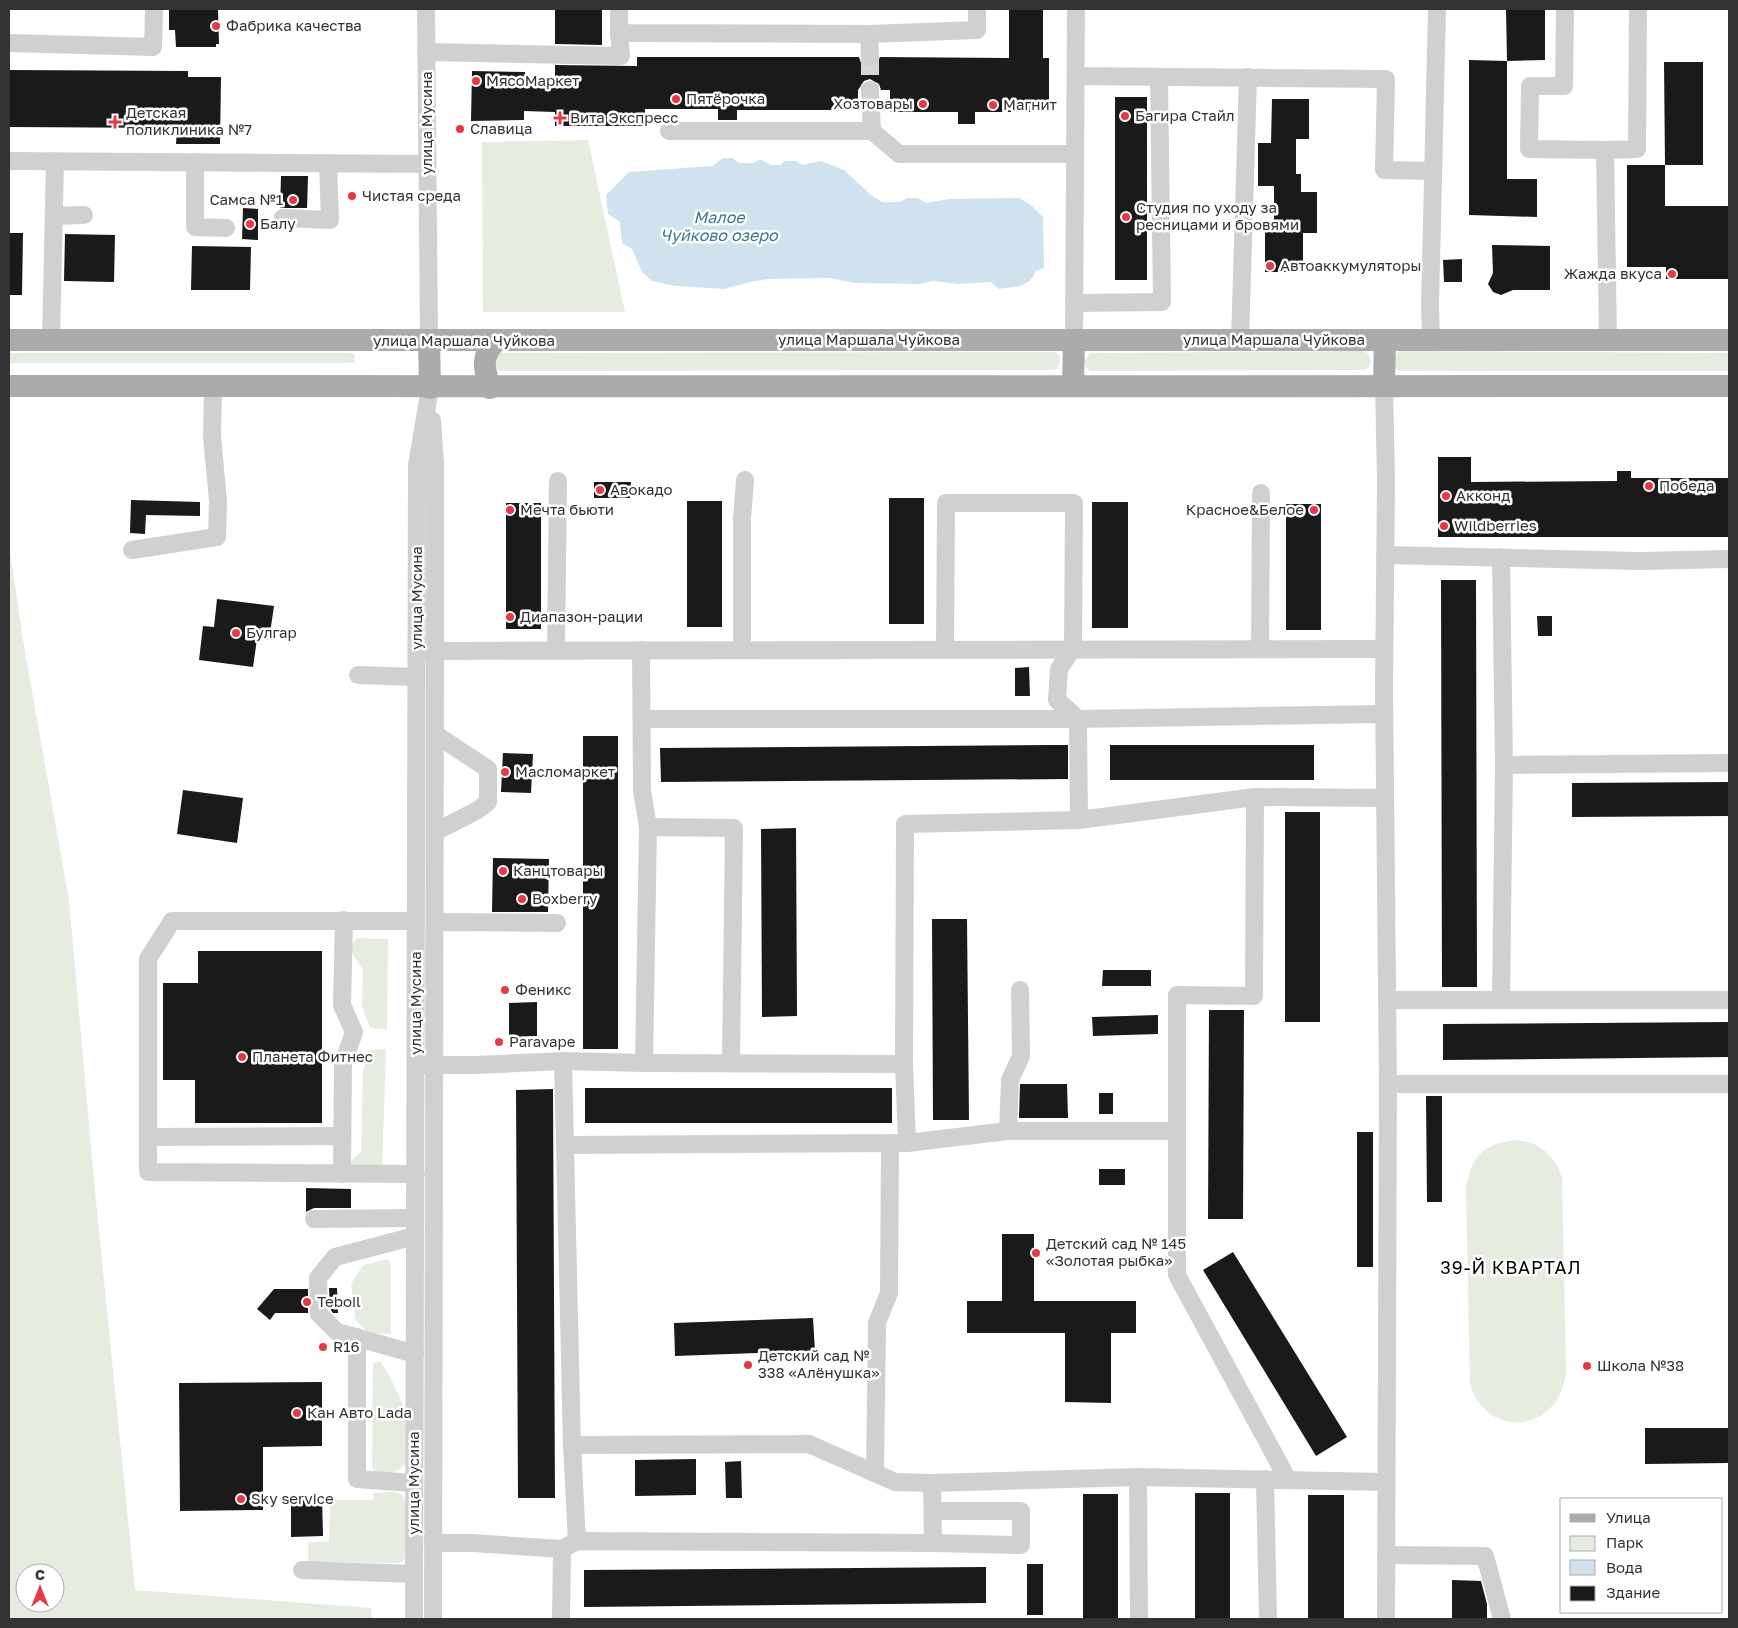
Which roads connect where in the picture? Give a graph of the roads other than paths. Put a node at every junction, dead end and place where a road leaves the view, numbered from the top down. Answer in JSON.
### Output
{"nodes":[{"id":1,"x":154,"y":9,"type":"edge"},
{"id":2,"x":426,"y":9,"type":"edge"},
{"id":3,"x":619,"y":9,"type":"edge"},
{"id":4,"x":976,"y":9,"type":"edge"},
{"id":5,"x":1076,"y":9,"type":"edge"},
{"id":6,"x":1437,"y":9,"type":"edge"},
{"id":7,"x":1565,"y":9,"type":"edge"},
{"id":8,"x":1638,"y":9,"type":"edge"},
{"id":9,"x":619,"y":33,"type":"junction"},
{"id":10,"x":869,"y":34,"type":"junction"},
{"id":11,"x":9,"y":43,"type":"edge"},
{"id":12,"x":426,"y":52,"type":"junction"},
{"id":13,"x":870,"y":57,"type":"tunnel mouth"},
{"id":14,"x":1076,"y":76,"type":"junction"},
{"id":15,"x":1248,"y":77,"type":"junction"},
{"id":16,"x":1159,"y":78,"type":"junction"},
{"id":17,"x":870,"y":90,"type":"tunnel mouth"},
{"id":18,"x":668,"y":131,"type":"dead end"},
{"id":19,"x":872,"y":131,"type":"junction"},
{"id":20,"x":1605,"y":150,"type":"junction"},
{"id":21,"x":1075,"y":154,"type":"junction"},
{"id":22,"x":9,"y":161,"type":"edge"},
{"id":23,"x":55,"y":161,"type":"junction"},
{"id":24,"x":194,"y":162,"type":"junction"},
{"id":25,"x":328,"y":163,"type":"junction"},
{"id":26,"x":427,"y":164,"type":"junction"},
{"id":27,"x":1434,"y":171,"type":"junction"},
{"id":28,"x":84,"y":215,"type":"dead end"},
{"id":29,"x":54,"y":216,"type":"junction"},
{"id":30,"x":283,"y":218,"type":"dead end"},
{"id":31,"x":226,"y":228,"type":"dead end"},
{"id":32,"x":1074,"y":303,"type":"junction"},
{"id":33,"x":1608,"y":339,"type":"junction"},
{"id":34,"x":9,"y":340,"type":"edge"},
{"id":35,"x":51,"y":340,"type":"junction"},
{"id":36,"x":1074,"y":340,"type":"junction"},
{"id":37,"x":1385,"y":340,"type":"junction"},
{"id":38,"x":1431,"y":340,"type":"junction"},
{"id":39,"x":1729,"y":340,"type":"edge"},
{"id":40,"x":429,"y":341,"type":"junction"},
{"id":41,"x":496,"y":341,"type":"junction"},
{"id":42,"x":1240,"y":341,"type":"junction"},
{"id":43,"x":1384,"y":385,"type":"junction"},
{"id":44,"x":9,"y":386,"type":"edge"},
{"id":45,"x":1073,"y":386,"type":"junction"},
{"id":46,"x":1729,"y":386,"type":"edge"},
{"id":47,"x":212,"y":387,"type":"junction"},
{"id":48,"x":430,"y":388,"type":"junction"},
{"id":49,"x":490,"y":388,"type":"junction"},
{"id":50,"x":558,"y":480,"type":"dead end"},
{"id":51,"x":744,"y":480,"type":"dead end"},
{"id":52,"x":1261,"y":493,"type":"dead end"},
{"id":53,"x":132,"y":550,"type":"dead end"},
{"id":54,"x":1385,"y":556,"type":"junction"},
{"id":55,"x":1500,"y":557,"type":"junction"},
{"id":56,"x":1729,"y":559,"type":"edge"},
{"id":57,"x":1073,"y":648,"type":"junction"},
{"id":58,"x":945,"y":649,"type":"junction"},
{"id":59,"x":1260,"y":649,"type":"junction"},
{"id":60,"x":1384,"y":649,"type":"junction"},
{"id":61,"x":556,"y":650,"type":"junction"},
{"id":62,"x":641,"y":650,"type":"junction"},
{"id":63,"x":742,"y":650,"type":"junction"},
{"id":64,"x":417,"y":651,"type":"junction"},
{"id":65,"x":435,"y":651,"type":"junction"},
{"id":66,"x":358,"y":675,"type":"dead end"},
{"id":67,"x":416,"y":677,"type":"junction"},
{"id":68,"x":1384,"y":714,"type":"junction"},
{"id":69,"x":642,"y":719,"type":"junction"},
{"id":70,"x":1078,"y":719,"type":"junction"},
{"id":71,"x":435,"y":734,"type":"junction"},
{"id":72,"x":1729,"y":763,"type":"edge"},
{"id":73,"x":1504,"y":765,"type":"junction"},
{"id":74,"x":1255,"y":797,"type":"junction"},
{"id":75,"x":1385,"y":798,"type":"junction"},
{"id":76,"x":1079,"y":820,"type":"junction"},
{"id":77,"x":648,"y":827,"type":"junction"},
{"id":78,"x":435,"y":832,"type":"junction"},
{"id":79,"x":344,"y":920,"type":"junction"},
{"id":80,"x":416,"y":921,"type":"junction"},
{"id":81,"x":435,"y":922,"type":"junction"},
{"id":82,"x":556,"y":923,"type":"dead end"},
{"id":83,"x":1020,"y":990,"type":"dead end"},
{"id":84,"x":1388,"y":1000,"type":"junction"},
{"id":85,"x":1501,"y":1000,"type":"junction"},
{"id":86,"x":1729,"y":1000,"type":"edge"},
{"id":87,"x":563,"y":1061,"type":"junction"},
{"id":88,"x":644,"y":1063,"type":"junction"},
{"id":89,"x":731,"y":1063,"type":"junction"},
{"id":90,"x":416,"y":1064,"type":"junction"},
{"id":91,"x":904,"y":1064,"type":"junction"},
{"id":92,"x":434,"y":1065,"type":"junction"},
{"id":93,"x":1388,"y":1084,"type":"junction"},
{"id":94,"x":1729,"y":1084,"type":"edge"},
{"id":95,"x":1008,"y":1131,"type":"junction"},
{"id":96,"x":1176,"y":1131,"type":"junction"},
{"id":97,"x":342,"y":1136,"type":"junction"},
{"id":98,"x":148,"y":1137,"type":"junction"},
{"id":99,"x":898,"y":1143,"type":"junction"},
{"id":100,"x":566,"y":1145,"type":"junction"},
{"id":101,"x":342,"y":1174,"type":"junction"},
{"id":102,"x":416,"y":1174,"type":"junction"},
{"id":103,"x":314,"y":1218,"type":"dead end"},
{"id":104,"x":416,"y":1218,"type":"junction"},
{"id":105,"x":416,"y":1236,"type":"junction"},
{"id":106,"x":357,"y":1337,"type":"junction"},
{"id":107,"x":415,"y":1354,"type":"junction"},
{"id":108,"x":572,"y":1445,"type":"junction"},
{"id":109,"x":875,"y":1473,"type":"junction"},
{"id":110,"x":1138,"y":1477,"type":"junction"},
{"id":111,"x":1265,"y":1480,"type":"junction"},
{"id":112,"x":1288,"y":1480,"type":"junction"},
{"id":113,"x":932,"y":1482,"type":"junction"},
{"id":114,"x":1386,"y":1482,"type":"junction"},
{"id":115,"x":414,"y":1483,"type":"junction"},
{"id":116,"x":933,"y":1511,"type":"junction"},
{"id":117,"x":433,"y":1543,"type":"junction"},
{"id":118,"x":933,"y":1543,"type":"junction"},
{"id":119,"x":570,"y":1545,"type":"junction"},
{"id":120,"x":1386,"y":1555,"type":"junction"},
{"id":121,"x":302,"y":1570,"type":"dead end"},
{"id":122,"x":414,"y":1574,"type":"junction"},
{"id":123,"x":414,"y":1619,"type":"edge"},
{"id":124,"x":433,"y":1619,"type":"edge"},
{"id":125,"x":561,"y":1619,"type":"edge"},
{"id":126,"x":1139,"y":1619,"type":"edge"},
{"id":127,"x":1268,"y":1619,"type":"edge"},
{"id":128,"x":1386,"y":1619,"type":"edge"},
{"id":129,"x":1502,"y":1619,"type":"edge"}],
"edges":[{"from":1,"to":11,"type":"street"},
{"from":2,"to":12,"type":"street","name":"улица Мусина"},
{"from":3,"to":9,"type":"street"},
{"from":4,"to":10,"type":"street"},
{"from":5,"to":14,"type":"street"},
{"from":6,"to":27,"type":"street"},
{"from":7,"to":20,"type":"street"},
{"from":8,"to":20,"type":"street"},
{"from":9,"to":10,"type":"street"},
{"from":9,"to":12,"type":"street"},
{"from":10,"to":13,"type":"street"},
{"from":12,"to":26,"type":"street","name":"улица Мусина"},
{"from":14,"to":16,"type":"street"},
{"from":14,"to":21,"type":"street"},
{"from":15,"to":16,"type":"street"},
{"from":15,"to":27,"type":"street"},
{"from":15,"to":42,"type":"street"},
{"from":16,"to":32,"type":"street"},
{"from":17,"to":19,"type":"street"},
{"from":18,"to":19,"type":"street"},
{"from":19,"to":21,"type":"street"},
{"from":20,"to":33,"type":"street"},
{"from":21,"to":32,"type":"street"},
{"from":22,"to":23,"type":"street"},
{"from":23,"to":24,"type":"street"},
{"from":23,"to":29,"type":"street"},
{"from":24,"to":25,"type":"street"},
{"from":24,"to":31,"type":"street"},
{"from":25,"to":26,"type":"street"},
{"from":25,"to":30,"type":"street"},
{"from":26,"to":40,"type":"street","name":"улица Мусина"},
{"from":27,"to":38,"type":"street"},
{"from":28,"to":29,"type":"street"},
{"from":29,"to":35,"type":"street"},
{"from":32,"to":36,"type":"street"},
{"from":33,"to":38,"type":"main road","name":"улица Маршала Чуйкова"},
{"from":33,"to":39,"type":"main road","name":"улица Маршала Чуйкова"},
{"from":34,"to":35,"type":"main road","name":"улица Маршала Чуйкова"},
{"from":35,"to":40,"type":"main road","name":"улица Маршала Чуйкова"},
{"from":36,"to":41,"type":"main road","name":"улица Маршала Чуйкова"},
{"from":36,"to":42,"type":"main road","name":"улица Маршала Чуйкова"},
{"from":36,"to":45,"type":"main road"},
{"from":37,"to":38,"type":"main road","name":"улица Маршала Чуйкова"},
{"from":37,"to":42,"type":"main road","name":"улица Маршала Чуйкова"},
{"from":37,"to":43,"type":"main road"},
{"from":40,"to":41,"type":"main road","name":"улица Маршала Чуйкова"},
{"from":40,"to":48,"type":"main road","name":"улица Мусина"},
{"from":41,"to":49,"type":"main road"},
{"from":43,"to":45,"type":"main road"},
{"from":43,"to":46,"type":"main road"},
{"from":43,"to":54,"type":"street"},
{"from":44,"to":47,"type":"main road"},
{"from":45,"to":49,"type":"main road"},
{"from":47,"to":48,"type":"main road"},
{"from":47,"to":53,"type":"street"},
{"from":48,"to":49,"type":"main road"},
{"from":48,"to":64,"type":"street","name":"улица Мусина"},
{"from":48,"to":65,"type":"street","name":"улица Мусина"},
{"from":50,"to":61,"type":"street"},
{"from":51,"to":63,"type":"street"},
{"from":52,"to":59,"type":"street"},
{"from":54,"to":55,"type":"street"},
{"from":54,"to":60,"type":"street"},
{"from":55,"to":56,"type":"street"},
{"from":55,"to":73,"type":"street"},
{"from":57,"to":58,"type":"street"},
{"from":57,"to":58,"type":"street"},
{"from":57,"to":59,"type":"street"},
{"from":57,"to":70,"type":"street"},
{"from":58,"to":63,"type":"street"},
{"from":59,"to":60,"type":"street"},
{"from":60,"to":68,"type":"street"},
{"from":61,"to":62,"type":"street"},
{"from":61,"to":65,"type":"street"},
{"from":62,"to":63,"type":"street"},
{"from":62,"to":69,"type":"street"},
{"from":64,"to":65,"type":"street"},
{"from":64,"to":67,"type":"street","name":"улица Мусина"},
{"from":65,"to":71,"type":"street","name":"улица Мусина"},
{"from":66,"to":67,"type":"street"},
{"from":67,"to":80,"type":"street","name":"улица Мусина"},
{"from":68,"to":70,"type":"street"},
{"from":68,"to":75,"type":"street"},
{"from":69,"to":70,"type":"street"},
{"from":69,"to":77,"type":"street"},
{"from":70,"to":76,"type":"street"},
{"from":71,"to":78,"type":"street","name":"улица Мусина"},
{"from":71,"to":78,"type":"street"},
{"from":72,"to":73,"type":"street"},
{"from":73,"to":85,"type":"street"},
{"from":74,"to":75,"type":"street"},
{"from":74,"to":76,"type":"street"},
{"from":74,"to":96,"type":"street"},
{"from":75,"to":84,"type":"street"},
{"from":76,"to":91,"type":"street"},
{"from":77,"to":88,"type":"street"},
{"from":77,"to":89,"type":"street"},
{"from":78,"to":81,"type":"street","name":"улица Мусина"},
{"from":79,"to":80,"type":"street"},
{"from":79,"to":97,"type":"street"},
{"from":79,"to":98,"type":"street"},
{"from":80,"to":90,"type":"street","name":"улица Мусина"},
{"from":81,"to":82,"type":"street"},
{"from":81,"to":92,"type":"street","name":"улица Мусина"},
{"from":83,"to":95,"type":"street"},
{"from":84,"to":85,"type":"street"},
{"from":84,"to":93,"type":"street"},
{"from":85,"to":86,"type":"street"},
{"from":87,"to":88,"type":"street"},
{"from":87,"to":92,"type":"street"},
{"from":87,"to":100,"type":"street"},
{"from":88,"to":89,"type":"street"},
{"from":89,"to":91,"type":"street"},
{"from":90,"to":92,"type":"street"},
{"from":90,"to":102,"type":"street","name":"улица Мусина"},
{"from":91,"to":99,"type":"street"},
{"from":92,"to":117,"type":"street","name":"улица Мусина"},
{"from":93,"to":94,"type":"street"},
{"from":93,"to":114,"type":"street"},
{"from":95,"to":96,"type":"street"},
{"from":95,"to":99,"type":"street"},
{"from":96,"to":112,"type":"street"},
{"from":97,"to":98,"type":"street"},
{"from":97,"to":101,"type":"street"},
{"from":98,"to":101,"type":"street"},
{"from":99,"to":100,"type":"street"},
{"from":99,"to":109,"type":"street"},
{"from":100,"to":108,"type":"street"},
{"from":101,"to":102,"type":"street"},
{"from":102,"to":104,"type":"street","name":"улица Мусина"},
{"from":103,"to":104,"type":"street"},
{"from":104,"to":105,"type":"street","name":"улица Мусина"},
{"from":105,"to":106,"type":"street"},
{"from":105,"to":107,"type":"street","name":"улица Мусина"},
{"from":106,"to":107,"type":"street"},
{"from":106,"to":115,"type":"street"},
{"from":107,"to":115,"type":"street","name":"улица Мусина"},
{"from":108,"to":109,"type":"street"},
{"from":108,"to":119,"type":"street"},
{"from":109,"to":113,"type":"street"},
{"from":110,"to":111,"type":"street"},
{"from":110,"to":113,"type":"street"},
{"from":110,"to":126,"type":"street"},
{"from":111,"to":112,"type":"street"},
{"from":111,"to":127,"type":"street"},
{"from":112,"to":114,"type":"street"},
{"from":113,"to":116,"type":"street"},
{"from":114,"to":120,"type":"street"},
{"from":115,"to":122,"type":"street","name":"улица Мусина"},
{"from":116,"to":118,"type":"street"},
{"from":116,"to":118,"type":"street"},
{"from":117,"to":119,"type":"street"},
{"from":117,"to":124,"type":"street","name":"улица Мусина"},
{"from":118,"to":119,"type":"street"},
{"from":119,"to":125,"type":"street"},
{"from":120,"to":128,"type":"street"},
{"from":120,"to":129,"type":"street"},
{"from":121,"to":122,"type":"street"},
{"from":122,"to":123,"type":"street","name":"улица Мусина"}]}
